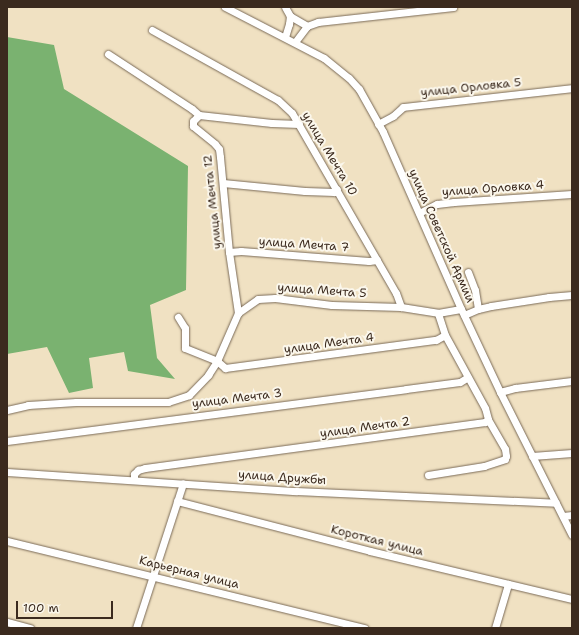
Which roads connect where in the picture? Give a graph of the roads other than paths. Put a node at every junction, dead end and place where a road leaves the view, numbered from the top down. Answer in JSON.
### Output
{"nodes":[{"id":1,"x":225,"y":7,"type":"edge"},
{"id":2,"x":285,"y":7,"type":"edge"},
{"id":3,"x":453,"y":7,"type":"edge"},
{"id":4,"x":290,"y":16,"type":"junction"},
{"id":5,"x":307,"y":26,"type":"junction"},
{"id":6,"x":152,"y":30,"type":"dead end"},
{"id":7,"x":285,"y":37,"type":"junction"},
{"id":8,"x":295,"y":42,"type":"junction"},
{"id":9,"x":108,"y":54,"type":"dead end"},
{"id":10,"x":572,"y":88,"type":"edge"},
{"id":11,"x":199,"y":115,"type":"junction"},
{"id":12,"x":299,"y":124,"type":"junction"},
{"id":13,"x":378,"y":124,"type":"junction"},
{"id":14,"x":223,"y":183,"type":"junction"},
{"id":15,"x":338,"y":189,"type":"junction"},
{"id":16,"x":572,"y":194,"type":"edge"},
{"id":17,"x":419,"y":213,"type":"junction"},
{"id":18,"x":229,"y":252,"type":"junction"},
{"id":19,"x":377,"y":260,"type":"junction"},
{"id":20,"x":468,"y":272,"type":"dead end"},
{"id":21,"x":572,"y":295,"type":"edge"},
{"id":22,"x":401,"y":307,"type":"junction"},
{"id":23,"x":478,"y":309,"type":"junction"},
{"id":24,"x":463,"y":312,"type":"junction"},
{"id":25,"x":238,"y":313,"type":"junction"},
{"id":26,"x":438,"y":313,"type":"junction"},
{"id":27,"x":178,"y":317,"type":"dead end"},
{"id":28,"x":445,"y":335,"type":"junction"},
{"id":29,"x":217,"y":361,"type":"junction"},
{"id":30,"x":468,"y":377,"type":"junction"},
{"id":31,"x":572,"y":381,"type":"edge"},
{"id":32,"x":500,"y":392,"type":"junction"},
{"id":33,"x":7,"y":410,"type":"edge"},
{"id":34,"x":488,"y":419,"type":"junction"},
{"id":35,"x":7,"y":441,"type":"edge"},
{"id":36,"x":572,"y":453,"type":"edge"},
{"id":37,"x":532,"y":456,"type":"junction"},
{"id":38,"x":7,"y":472,"type":"edge"},
{"id":39,"x":428,"y":475,"type":"dead end"},
{"id":40,"x":134,"y":480,"type":"junction"},
{"id":41,"x":183,"y":483,"type":"junction"},
{"id":42,"x":177,"y":501,"type":"junction"},
{"id":43,"x":556,"y":503,"type":"junction"},
{"id":44,"x":572,"y":515,"type":"edge"},
{"id":45,"x":563,"y":516,"type":"junction"},
{"id":46,"x":572,"y":535,"type":"edge"},
{"id":47,"x":7,"y":541,"type":"edge"},
{"id":48,"x":152,"y":576,"type":"junction"},
{"id":49,"x":508,"y":584,"type":"junction"},
{"id":50,"x":572,"y":599,"type":"edge"},
{"id":51,"x":7,"y":622,"type":"edge"},
{"id":52,"x":30,"y":628,"type":"edge"},
{"id":53,"x":136,"y":628,"type":"edge"},
{"id":54,"x":365,"y":628,"type":"edge"},
{"id":55,"x":496,"y":628,"type":"edge"}],
"edges":[{"from":1,"to":7,"type":"street","name":"улица Советской Армии"},
{"from":2,"to":4,"type":"street"},
{"from":3,"to":5,"type":"street"},
{"from":4,"to":5,"type":"street"},
{"from":4,"to":7,"type":"street"},
{"from":5,"to":8,"type":"street"},
{"from":6,"to":12,"type":"street","name":"улица Мечта 10"},
{"from":7,"to":8,"type":"street","name":"улица Советской Армии"},
{"from":8,"to":13,"type":"street","name":"улица Советской Армии"},
{"from":9,"to":11,"type":"street"},
{"from":10,"to":13,"type":"street","name":"улица Орловка 5"},
{"from":11,"to":12,"type":"street"},
{"from":11,"to":14,"type":"street","name":"улица Мечта 12"},
{"from":12,"to":15,"type":"street","name":"улица Мечта 10"},
{"from":13,"to":17,"type":"street","name":"улица Советской Армии"},
{"from":14,"to":15,"type":"street"},
{"from":14,"to":18,"type":"street","name":"улица Мечта 12"},
{"from":15,"to":19,"type":"street","name":"улица Мечта 10"},
{"from":16,"to":17,"type":"street","name":"улица Орловка 4"},
{"from":17,"to":24,"type":"street","name":"улица Советской Армии"},
{"from":18,"to":19,"type":"street","name":"улица Мечта 7"},
{"from":18,"to":25,"type":"street","name":"улица Мечта 12"},
{"from":19,"to":22,"type":"street","name":"улица Мечта 10"},
{"from":20,"to":23,"type":"street"},
{"from":21,"to":23,"type":"street","name":"улица Мечта 5"},
{"from":22,"to":25,"type":"street","name":"улица Мечта 5"},
{"from":22,"to":26,"type":"street","name":"улица Мечта 5"},
{"from":23,"to":24,"type":"street","name":"улица Мечта 5"},
{"from":24,"to":26,"type":"street","name":"улица Мечта 5"},
{"from":24,"to":32,"type":"street","name":"улица Советской Армии"},
{"from":25,"to":29,"type":"street"},
{"from":26,"to":28,"type":"street"},
{"from":27,"to":29,"type":"street","name":"улица Мечта 4"},
{"from":28,"to":29,"type":"street","name":"улица Мечта 4"},
{"from":28,"to":30,"type":"street"},
{"from":29,"to":33,"type":"street"},
{"from":30,"to":34,"type":"street"},
{"from":30,"to":35,"type":"street","name":"улица Мечта 3"},
{"from":31,"to":32,"type":"street"},
{"from":32,"to":37,"type":"street","name":"улица Советской Армии"},
{"from":34,"to":39,"type":"street"},
{"from":34,"to":40,"type":"street","name":"улица Мечта 2"},
{"from":36,"to":37,"type":"street"},
{"from":37,"to":43,"type":"street","name":"улица Советской Армии"},
{"from":38,"to":40,"type":"street","name":"улица Дружбы"},
{"from":40,"to":41,"type":"street","name":"улица Дружбы"},
{"from":41,"to":42,"type":"street"},
{"from":41,"to":43,"type":"street","name":"улица Дружбы"},
{"from":42,"to":48,"type":"street"},
{"from":42,"to":49,"type":"street","name":"Короткая улица"},
{"from":43,"to":45,"type":"street","name":"улица Советской Армии"},
{"from":44,"to":45,"type":"street"},
{"from":45,"to":46,"type":"street","name":"улица Советской Армии"},
{"from":47,"to":48,"type":"street","name":"Карьерная улица"},
{"from":48,"to":53,"type":"street"},
{"from":48,"to":54,"type":"street","name":"Карьерная улица"},
{"from":49,"to":50,"type":"street","name":"Короткая улица"},
{"from":49,"to":55,"type":"street"},
{"from":51,"to":52,"type":"street"}]}
